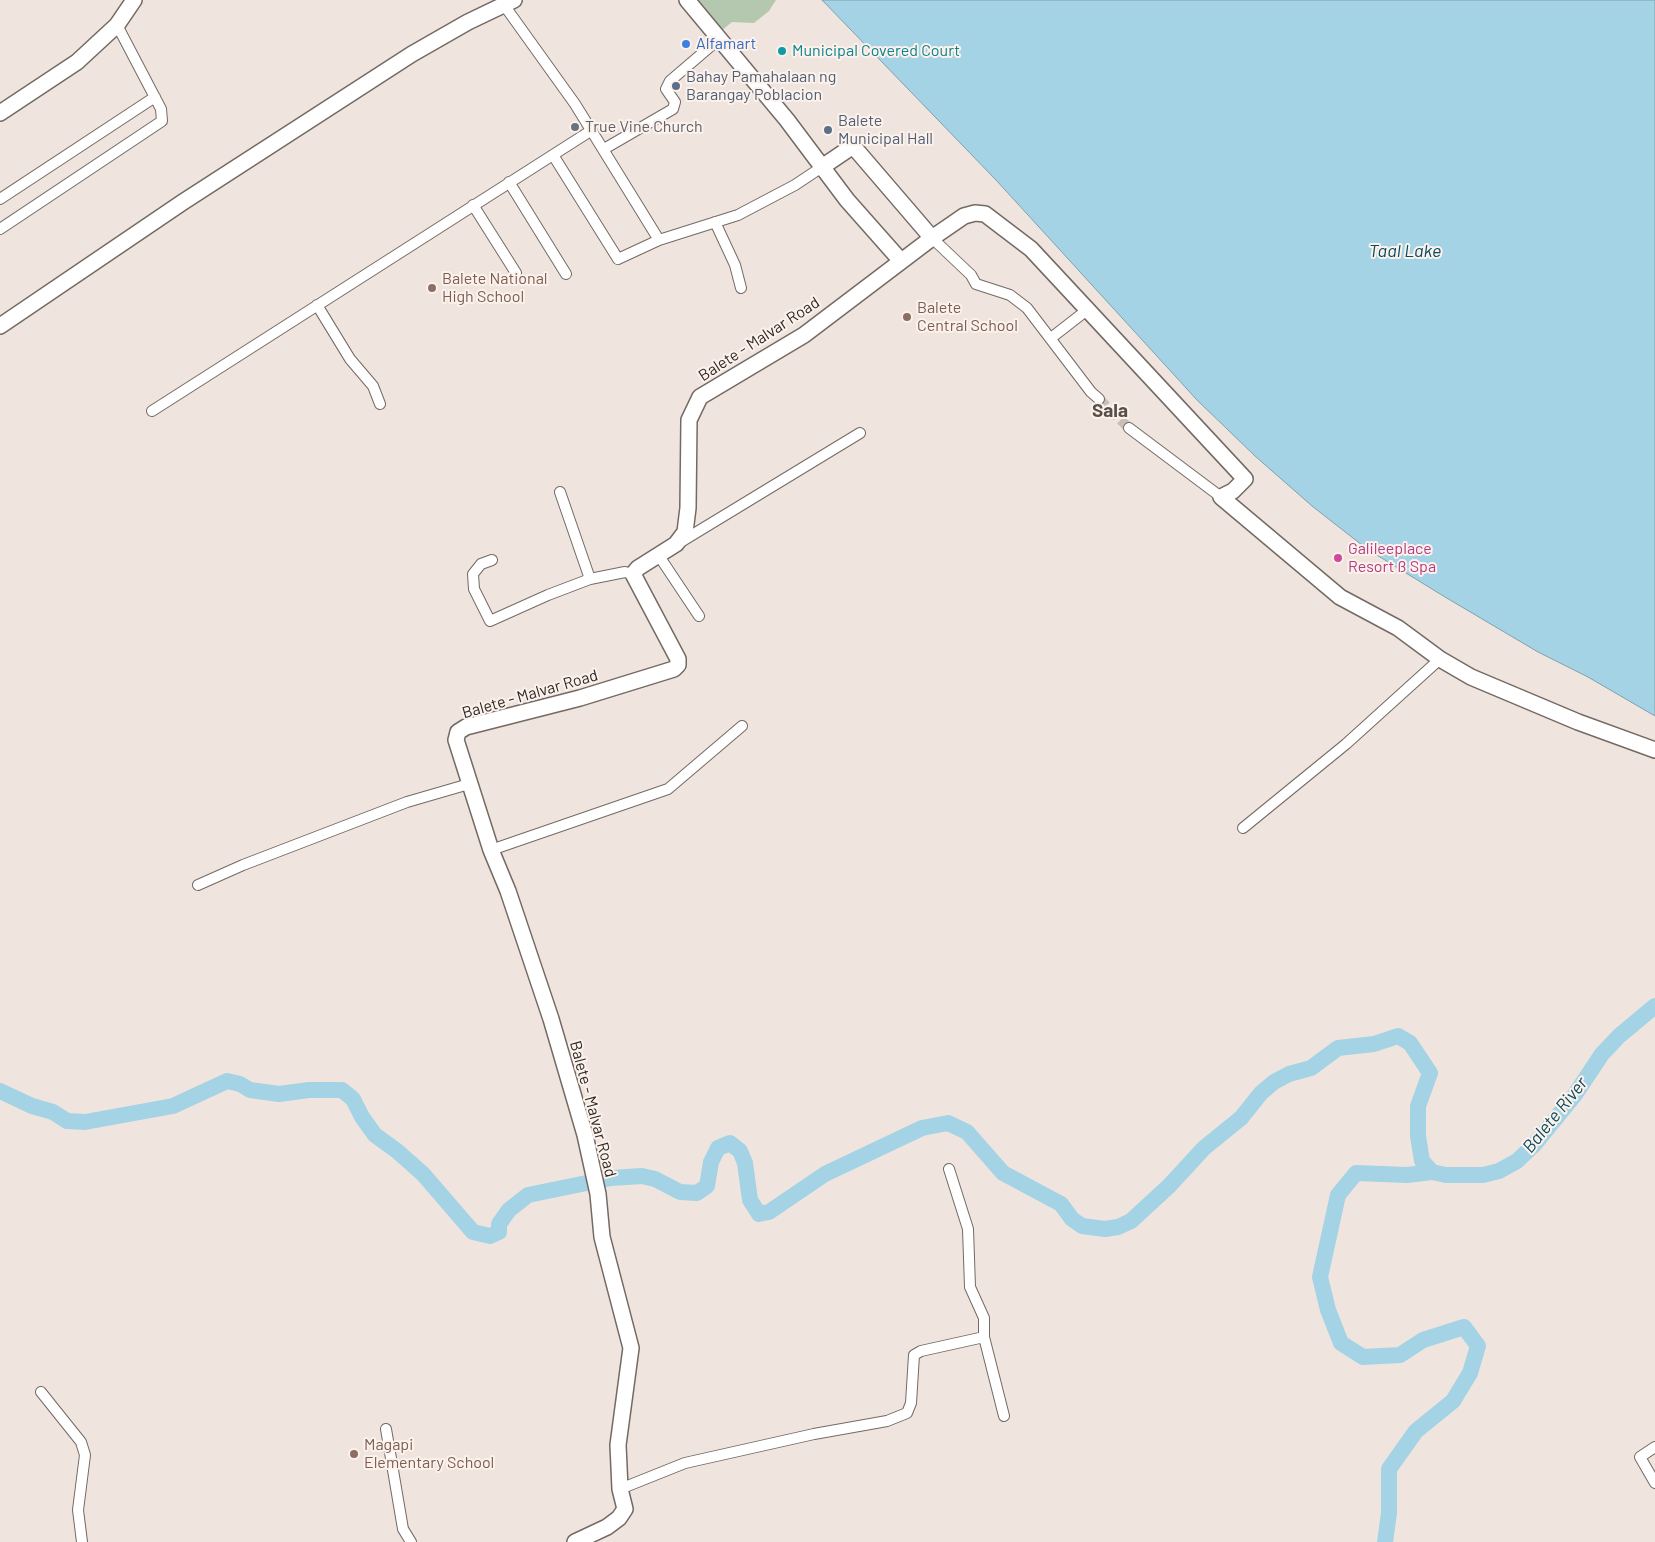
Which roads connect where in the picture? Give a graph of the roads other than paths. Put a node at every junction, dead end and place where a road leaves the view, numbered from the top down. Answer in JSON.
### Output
{"nodes":[{"id":1,"x":134,"y":0,"type":"edge"},
{"id":2,"x":687,"y":0,"type":"edge"},
{"id":3,"x":509,"y":2,"type":"edge"},
{"id":4,"x":117,"y":25,"type":"junction"},
{"id":5,"x":719,"y":39,"type":"junction"},
{"id":6,"x":155,"y":97,"type":"junction"},
{"id":7,"x":0,"y":113,"type":"edge"},
{"id":8,"x":592,"y":130,"type":"junction"},
{"id":9,"x":604,"y":149,"type":"junction"},
{"id":10,"x":552,"y":155,"type":"junction"},
{"id":11,"x":822,"y":167,"type":"junction"},
{"id":12,"x":509,"y":182,"type":"junction"},
{"id":13,"x":0,"y":199,"type":"edge"},
{"id":14,"x":473,"y":205,"type":"junction"},
{"id":15,"x":715,"y":222,"type":"junction"},
{"id":16,"x":0,"y":228,"type":"edge"},
{"id":17,"x":932,"y":238,"type":"junction"},
{"id":18,"x":659,"y":240,"type":"junction"},
{"id":19,"x":901,"y":261,"type":"junction"},
{"id":20,"x":516,"y":273,"type":"dead end"},
{"id":21,"x":566,"y":274,"type":"dead end"},
{"id":22,"x":741,"y":288,"type":"dead end"},
{"id":23,"x":317,"y":306,"type":"junction"},
{"id":24,"x":1087,"y":310,"type":"junction"},
{"id":25,"x":2,"y":321,"type":"edge"},
{"id":26,"x":1051,"y":338,"type":"junction"},
{"id":27,"x":1099,"y":400,"type":"tunnel mouth"},
{"id":28,"x":380,"y":404,"type":"dead end"},
{"id":29,"x":152,"y":411,"type":"dead end"},
{"id":30,"x":1129,"y":428,"type":"tunnel mouth"},
{"id":31,"x":860,"y":433,"type":"dead end"},
{"id":32,"x":560,"y":492,"type":"dead end"},
{"id":33,"x":1221,"y":497,"type":"junction"},
{"id":34,"x":676,"y":544,"type":"junction"},
{"id":35,"x":659,"y":556,"type":"junction"},
{"id":36,"x":492,"y":560,"type":"dead end"},
{"id":37,"x":633,"y":574,"type":"junction"},
{"id":38,"x":590,"y":579,"type":"junction"},
{"id":39,"x":698,"y":616,"type":"dead end"},
{"id":40,"x":1440,"y":659,"type":"junction"},
{"id":41,"x":742,"y":726,"type":"dead end"},
{"id":42,"x":1655,"y":750,"type":"edge"},
{"id":43,"x":469,"y":784,"type":"junction"},
{"id":44,"x":1243,"y":828,"type":"dead end"},
{"id":45,"x":491,"y":850,"type":"junction"},
{"id":46,"x":198,"y":885,"type":"dead end"},
{"id":47,"x":949,"y":1169,"type":"dead end"},
{"id":48,"x":984,"y":1337,"type":"junction"},
{"id":49,"x":41,"y":1392,"type":"dead end"},
{"id":50,"x":1004,"y":1416,"type":"dead end"},
{"id":51,"x":386,"y":1429,"type":"dead end"},
{"id":52,"x":1655,"y":1447,"type":"edge"},
{"id":53,"x":1655,"y":1483,"type":"edge"},
{"id":54,"x":620,"y":1489,"type":"junction"},
{"id":55,"x":82,"y":1542,"type":"edge"},
{"id":56,"x":411,"y":1542,"type":"edge"},
{"id":57,"x":575,"y":1542,"type":"edge"}],
"edges":[{"from":1,"to":4,"type":"main road"},
{"from":2,"to":5,"type":"main road"},
{"from":3,"to":8,"type":"street"},
{"from":3,"to":25,"type":"main road"},
{"from":4,"to":6,"type":"street"},
{"from":4,"to":7,"type":"main road"},
{"from":5,"to":9,"type":"street"},
{"from":5,"to":11,"type":"main road"},
{"from":6,"to":13,"type":"street"},
{"from":6,"to":16,"type":"street"},
{"from":8,"to":9,"type":"street"},
{"from":8,"to":10,"type":"street"},
{"from":9,"to":18,"type":"street"},
{"from":10,"to":12,"type":"street"},
{"from":10,"to":18,"type":"street"},
{"from":11,"to":15,"type":"street"},
{"from":11,"to":17,"type":"main road"},
{"from":11,"to":19,"type":"main road"},
{"from":12,"to":14,"type":"street"},
{"from":12,"to":21,"type":"street"},
{"from":14,"to":20,"type":"street"},
{"from":14,"to":23,"type":"street"},
{"from":15,"to":18,"type":"street"},
{"from":15,"to":22,"type":"street"},
{"from":17,"to":19,"type":"main road","name":"Balete - Malvar Road"},
{"from":17,"to":24,"type":"main road","name":"Balete - Malvar Road"},
{"from":17,"to":26,"type":"street"},
{"from":19,"to":34,"type":"main road","name":"Balete - Malvar Road"},
{"from":23,"to":28,"type":"street"},
{"from":23,"to":29,"type":"street"},
{"from":24,"to":26,"type":"street"},
{"from":24,"to":33,"type":"main road","name":"Balete - Malvar Road"},
{"from":26,"to":27,"type":"street"},
{"from":30,"to":33,"type":"street"},
{"from":31,"to":34,"type":"street"},
{"from":32,"to":38,"type":"street"},
{"from":33,"to":40,"type":"main road"},
{"from":34,"to":35,"type":"main road","name":"Balete - Malvar Road"},
{"from":35,"to":37,"type":"main road","name":"Balete - Malvar Road"},
{"from":35,"to":39,"type":"street"},
{"from":36,"to":38,"type":"street"},
{"from":37,"to":38,"type":"street"},
{"from":37,"to":43,"type":"main road","name":"Balete - Malvar Road"},
{"from":40,"to":42,"type":"main road"},
{"from":40,"to":44,"type":"street"},
{"from":41,"to":45,"type":"street"},
{"from":43,"to":45,"type":"main road","name":"Balete - Malvar Road"},
{"from":43,"to":46,"type":"street"},
{"from":45,"to":54,"type":"main road","name":"Balete - Malvar Road"},
{"from":47,"to":48,"type":"street"},
{"from":48,"to":50,"type":"street"},
{"from":48,"to":54,"type":"street"},
{"from":49,"to":55,"type":"street"},
{"from":51,"to":56,"type":"street"},
{"from":52,"to":53,"type":"street"},
{"from":54,"to":57,"type":"main road","name":"Balete - Malvar Road"}]}
